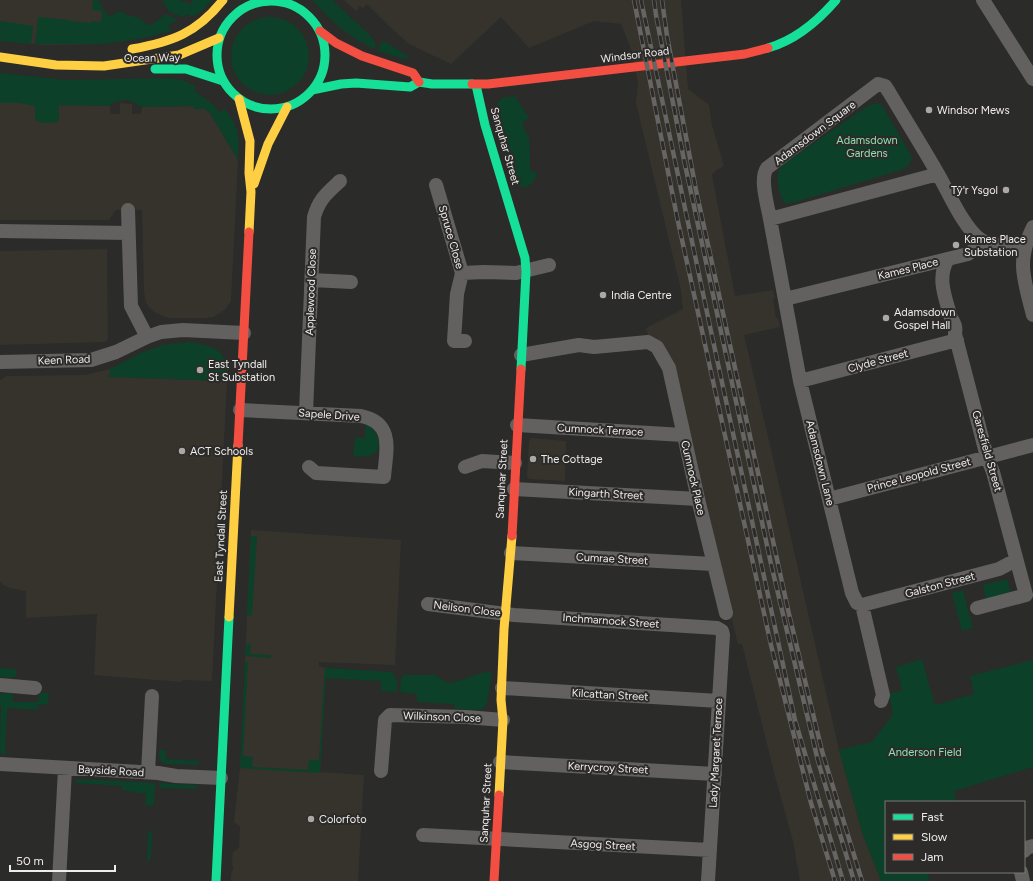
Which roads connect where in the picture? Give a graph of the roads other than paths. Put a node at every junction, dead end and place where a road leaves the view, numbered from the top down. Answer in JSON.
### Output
{"nodes":[{"id":1,"x":223,"y":0,"type":"edge"},
{"id":2,"x":241,"y":0,"type":"edge"},
{"id":3,"x":836,"y":0,"type":"edge"},
{"id":4,"x":983,"y":0,"type":"edge"},
{"id":5,"x":294,"y":3,"type":"edge"},
{"id":6,"x":236,"y":13,"type":"junction"},
{"id":7,"x":320,"y":31,"type":"junction"},
{"id":8,"x":219,"y":38,"type":"junction"},
{"id":9,"x":0,"y":57,"type":"edge"},
{"id":10,"x":104,"y":66,"type":"junction"},
{"id":11,"x":1033,"y":79,"type":"edge"},
{"id":12,"x":223,"y":81,"type":"junction"},
{"id":13,"x":419,"y":82,"type":"junction"},
{"id":14,"x":476,"y":85,"type":"junction"},
{"id":15,"x":312,"y":90,"type":"junction"},
{"id":16,"x":239,"y":99,"type":"junction"},
{"id":17,"x":287,"y":107,"type":"junction"},
{"id":18,"x":938,"y":174,"type":"junction"},
{"id":19,"x":340,"y":181,"type":"dead end"},
{"id":20,"x":436,"y":185,"type":"dead end"},
{"id":21,"x":251,"y":192,"type":"junction"},
{"id":22,"x":128,"y":210,"type":"dead end"},
{"id":23,"x":770,"y":219,"type":"junction"},
{"id":24,"x":1033,"y":227,"type":"edge"},
{"id":25,"x":0,"y":231,"type":"edge"},
{"id":26,"x":128,"y":233,"type":"junction"},
{"id":27,"x":981,"y":240,"type":"junction"},
{"id":28,"x":1026,"y":245,"type":"junction"},
{"id":29,"x":948,"y":259,"type":"junction"},
{"id":30,"x":550,"y":265,"type":"dead end"},
{"id":31,"x":526,"y":272,"type":"junction"},
{"id":32,"x":462,"y":273,"type":"junction"},
{"id":33,"x":312,"y":280,"type":"junction"},
{"id":34,"x":351,"y":282,"type":"dead end"},
{"id":35,"x":785,"y":299,"type":"junction"},
{"id":36,"x":1033,"y":315,"type":"edge"},
{"id":37,"x":244,"y":333,"type":"junction"},
{"id":38,"x":147,"y":337,"type":"junction"},
{"id":39,"x":957,"y":340,"type":"junction"},
{"id":40,"x":465,"y":341,"type":"dead end"},
{"id":41,"x":521,"y":355,"type":"junction"},
{"id":42,"x":0,"y":362,"type":"edge"},
{"id":43,"x":800,"y":381,"type":"junction"},
{"id":44,"x":240,"y":410,"type":"junction"},
{"id":45,"x":306,"y":413,"type":"junction"},
{"id":46,"x":517,"y":425,"type":"junction"},
{"id":47,"x":683,"y":434,"type":"junction"},
{"id":48,"x":1033,"y":445,"type":"edge"},
{"id":49,"x":987,"y":457,"type":"junction"},
{"id":50,"x":515,"y":463,"type":"junction"},
{"id":51,"x":309,"y":467,"type":"dead end"},
{"id":52,"x":465,"y":467,"type":"dead end"},
{"id":53,"x":514,"y":490,"type":"junction"},
{"id":54,"x":698,"y":499,"type":"junction"},
{"id":55,"x":829,"y":499,"type":"junction"},
{"id":56,"x":511,"y":552,"type":"junction"},
{"id":57,"x":1016,"y":560,"type":"junction"},
{"id":58,"x":714,"y":564,"type":"junction"},
{"id":59,"x":428,"y":604,"type":"dead end"},
{"id":60,"x":862,"y":605,"type":"junction"},
{"id":61,"x":977,"y":608,"type":"dead end"},
{"id":62,"x":506,"y":613,"type":"junction"},
{"id":63,"x":726,"y":613,"type":"dead end"},
{"id":64,"x":717,"y":628,"type":"joint"},
{"id":65,"x":0,"y":686,"type":"edge"},
{"id":66,"x":35,"y":688,"type":"dead end"},
{"id":67,"x":502,"y":688,"type":"junction"},
{"id":68,"x":152,"y":696,"type":"dead end"},
{"id":69,"x":719,"y":701,"type":"junction"},
{"id":70,"x":881,"y":701,"type":"dead end"},
{"id":71,"x":503,"y":720,"type":"junction"},
{"id":72,"x":500,"y":762,"type":"junction"},
{"id":73,"x":0,"y":765,"type":"edge"},
{"id":74,"x":65,"y":769,"type":"junction"},
{"id":75,"x":381,"y":771,"type":"dead end"},
{"id":76,"x":148,"y":772,"type":"junction"},
{"id":77,"x":715,"y":774,"type":"junction"},
{"id":78,"x":221,"y":778,"type":"junction"},
{"id":79,"x":423,"y":835,"type":"dead end"},
{"id":80,"x":496,"y":839,"type":"junction"},
{"id":81,"x":710,"y":850,"type":"junction"},
{"id":82,"x":59,"y":881,"type":"edge"},
{"id":83,"x":216,"y":881,"type":"edge"},
{"id":84,"x":494,"y":881,"type":"edge"},
{"id":85,"x":708,"y":881,"type":"edge"}],
"edges":[{"from":1,"to":10,"type":"street","name":"Ocean Way"},
{"from":2,"to":6,"type":"street"},
{"from":3,"to":14,"type":"street","name":"Windsor Road"},
{"from":4,"to":11,"type":"street"},
{"from":5,"to":6,"type":"street"},
{"from":5,"to":7,"type":"street"},
{"from":6,"to":8,"type":"street"},
{"from":7,"to":13,"type":"street"},
{"from":7,"to":15,"type":"street"},
{"from":8,"to":10,"type":"street","name":"Ocean Way"},
{"from":8,"to":12,"type":"street"},
{"from":9,"to":10,"type":"street","name":"Ocean Way"},
{"from":10,"to":12,"type":"street","name":"Ocean Way"},
{"from":12,"to":16,"type":"street"},
{"from":13,"to":14,"type":"street","name":"Windsor Road"},
{"from":13,"to":15,"type":"street","name":"Windsor Road"},
{"from":14,"to":31,"type":"street","name":"Sanquhar Street"},
{"from":15,"to":17,"type":"street"},
{"from":16,"to":17,"type":"street"},
{"from":16,"to":21,"type":"street","name":"East Tyndall Street"},
{"from":17,"to":21,"type":"street","name":"East Tyndall Street"},
{"from":18,"to":23,"type":"street"},
{"from":18,"to":23,"type":"street","name":"Adamsdown Square"},
{"from":18,"to":27,"type":"street","name":"Adamsdown Square"},
{"from":19,"to":33,"type":"street","name":"Applewood Close"},
{"from":20,"to":32,"type":"street","name":"Spruce Close"},
{"from":21,"to":37,"type":"street","name":"East Tyndall Street"},
{"from":22,"to":26,"type":"street"},
{"from":23,"to":35,"type":"street","name":"Adamsdown Lane"},
{"from":24,"to":28,"type":"street"},
{"from":25,"to":26,"type":"street"},
{"from":26,"to":38,"type":"street"},
{"from":27,"to":28,"type":"street"},
{"from":27,"to":29,"type":"street","name":"Kames Place"},
{"from":28,"to":36,"type":"street"},
{"from":29,"to":35,"type":"street","name":"Kames Place"},
{"from":29,"to":39,"type":"street","name":"Garesfield Street"},
{"from":30,"to":31,"type":"street","name":"Spruce Close"},
{"from":31,"to":32,"type":"street","name":"Spruce Close"},
{"from":31,"to":41,"type":"street","name":"Sanquhar Street"},
{"from":32,"to":40,"type":"street"},
{"from":33,"to":34,"type":"street"},
{"from":33,"to":45,"type":"street","name":"Applewood Close"},
{"from":35,"to":43,"type":"street","name":"Adamsdown Lane"},
{"from":37,"to":38,"type":"street","name":"Keen Road"},
{"from":37,"to":44,"type":"street","name":"East Tyndall Street"},
{"from":38,"to":42,"type":"street","name":"Keen Road"},
{"from":39,"to":43,"type":"street","name":"Clyde Street"},
{"from":39,"to":49,"type":"street","name":"Garesfield Street"},
{"from":41,"to":46,"type":"street","name":"Sanquhar Street"},
{"from":41,"to":47,"type":"street","name":"Cumnock Place"},
{"from":43,"to":55,"type":"street","name":"Adamsdown Lane"},
{"from":44,"to":45,"type":"street","name":"Sapele Drive"},
{"from":44,"to":78,"type":"street","name":"East Tyndall Street"},
{"from":45,"to":51,"type":"street","name":"Sapele Drive"},
{"from":46,"to":47,"type":"street","name":"Cumnock Terrace"},
{"from":46,"to":50,"type":"street","name":"Sanquhar Street"},
{"from":47,"to":54,"type":"street","name":"Cumnock Place"},
{"from":48,"to":49,"type":"street","name":"Prince Leopold Street"},
{"from":49,"to":55,"type":"street","name":"Prince Leopold Street"},
{"from":49,"to":57,"type":"street","name":"Garesfield Street"},
{"from":50,"to":52,"type":"street"},
{"from":50,"to":53,"type":"street","name":"Sanquhar Street"},
{"from":53,"to":54,"type":"street","name":"Kingarth Street"},
{"from":53,"to":56,"type":"street","name":"Sanquhar Street"},
{"from":54,"to":58,"type":"street","name":"Cumnock Place"},
{"from":55,"to":60,"type":"street","name":"Adamsdown Lane"},
{"from":56,"to":58,"type":"street","name":"Cumrae Street"},
{"from":56,"to":62,"type":"street","name":"Sanquhar Street"},
{"from":57,"to":60,"type":"street","name":"Galston Street"},
{"from":57,"to":61,"type":"street","name":"Garesfield Street"},
{"from":58,"to":63,"type":"street","name":"Cumnock Place"},
{"from":59,"to":62,"type":"street","name":"Neilson Close"},
{"from":60,"to":70,"type":"street","name":"Adamsdown Lane"},
{"from":62,"to":64,"type":"street","name":"Inchmarnock Street"},
{"from":62,"to":67,"type":"street","name":"Sanquhar Street"},
{"from":64,"to":69,"type":"street","name":"Lady Margaret Terrace"},
{"from":65,"to":66,"type":"street"},
{"from":67,"to":69,"type":"street","name":"Kilcattan Street"},
{"from":67,"to":71,"type":"street","name":"Sanquhar Street"},
{"from":68,"to":76,"type":"street"},
{"from":69,"to":77,"type":"street","name":"Lady Margaret Terrace"},
{"from":71,"to":72,"type":"street","name":"Sanquhar Street"},
{"from":71,"to":75,"type":"street","name":"Wilkinson Close"},
{"from":72,"to":77,"type":"street","name":"Kerrycroy Street"},
{"from":72,"to":80,"type":"street","name":"Sanquhar Street"},
{"from":73,"to":74,"type":"street","name":"Bayside Road"},
{"from":74,"to":76,"type":"street","name":"Bayside Road"},
{"from":74,"to":82,"type":"street"},
{"from":76,"to":78,"type":"street","name":"Bayside Road"},
{"from":77,"to":81,"type":"street","name":"Lady Margaret Terrace"},
{"from":78,"to":83,"type":"street","name":"East Tyndall Street"},
{"from":79,"to":80,"type":"street","name":"Asgog Street"},
{"from":80,"to":81,"type":"street","name":"Asgog Street"},
{"from":80,"to":84,"type":"street","name":"Sanquhar Street"},
{"from":81,"to":85,"type":"street","name":"Lady Margaret Terrace"}]}
